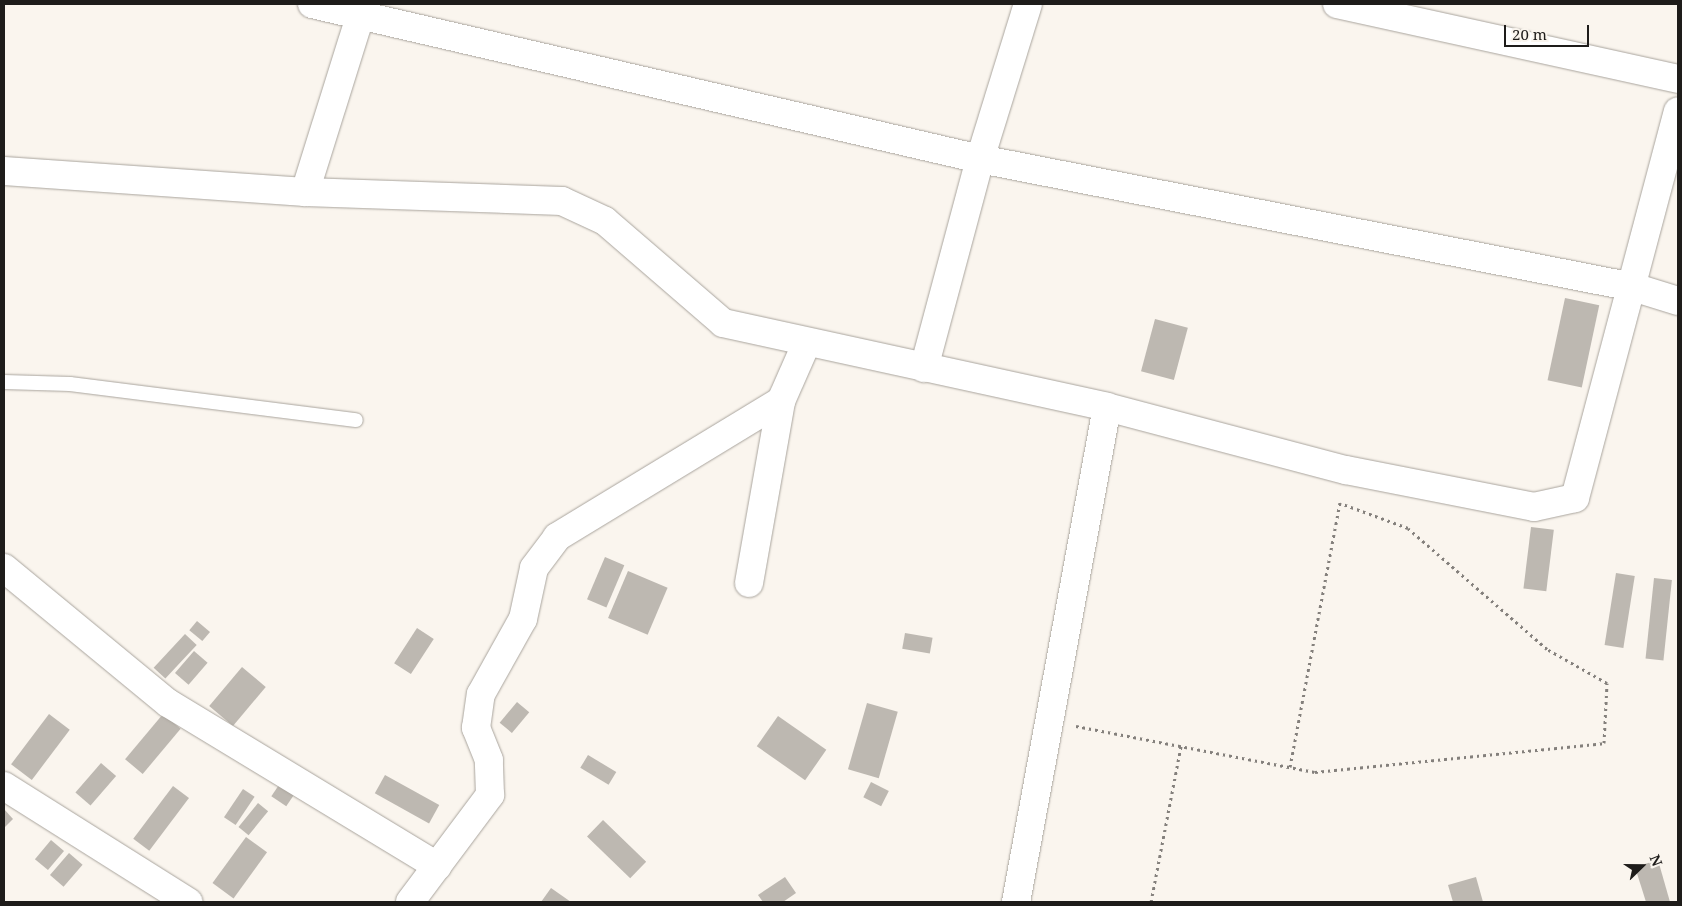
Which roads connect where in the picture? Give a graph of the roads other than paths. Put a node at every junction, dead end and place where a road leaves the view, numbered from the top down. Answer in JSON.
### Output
{"nodes":[{"id":1,"x":312,"y":4,"type":"edge"},
{"id":2,"x":1028,"y":4,"type":"edge"},
{"id":3,"x":1337,"y":4,"type":"edge"},
{"id":4,"x":363,"y":9,"type":"edge"},
{"id":5,"x":1678,"y":79,"type":"edge"},
{"id":6,"x":1678,"y":112,"type":"edge"},
{"id":7,"x":980,"y":159,"type":"junction"},
{"id":8,"x":4,"y":171,"type":"edge"},
{"id":9,"x":304,"y":192,"type":"junction"},
{"id":10,"x":1633,"y":288,"type":"junction"},
{"id":11,"x":1678,"y":301,"type":"edge"},
{"id":12,"x":807,"y":342,"type":"junction"},
{"id":13,"x":924,"y":368,"type":"junction"},
{"id":14,"x":4,"y":382,"type":"edge"},
{"id":15,"x":781,"y":401,"type":"junction"},
{"id":16,"x":1107,"y":407,"type":"junction"},
{"id":17,"x":356,"y":420,"type":"dead end"},
{"id":18,"x":4,"y":568,"type":"edge"},
{"id":19,"x":749,"y":583,"type":"dead end"},
{"id":20,"x":4,"y":786,"type":"edge"},
{"id":21,"x":437,"y":866,"type":"junction"},
{"id":22,"x":188,"y":902,"type":"edge"},
{"id":23,"x":410,"y":902,"type":"edge"},
{"id":24,"x":1016,"y":902,"type":"edge"}],
"edges":[{"from":1,"to":4,"type":"street"},
{"from":2,"to":7,"type":"street"},
{"from":3,"to":5,"type":"street"},
{"from":4,"to":7,"type":"street"},
{"from":4,"to":9,"type":"street"},
{"from":6,"to":10,"type":"street"},
{"from":7,"to":10,"type":"street"},
{"from":7,"to":13,"type":"street"},
{"from":8,"to":9,"type":"street"},
{"from":9,"to":12,"type":"street"},
{"from":10,"to":11,"type":"street"},
{"from":10,"to":16,"type":"street"},
{"from":12,"to":13,"type":"street"},
{"from":12,"to":15,"type":"street"},
{"from":13,"to":16,"type":"street"},
{"from":14,"to":17,"type":"lane"},
{"from":15,"to":19,"type":"street"},
{"from":15,"to":21,"type":"street"},
{"from":16,"to":24,"type":"street"},
{"from":18,"to":21,"type":"street"},
{"from":20,"to":22,"type":"street"},
{"from":21,"to":23,"type":"street"}]}
